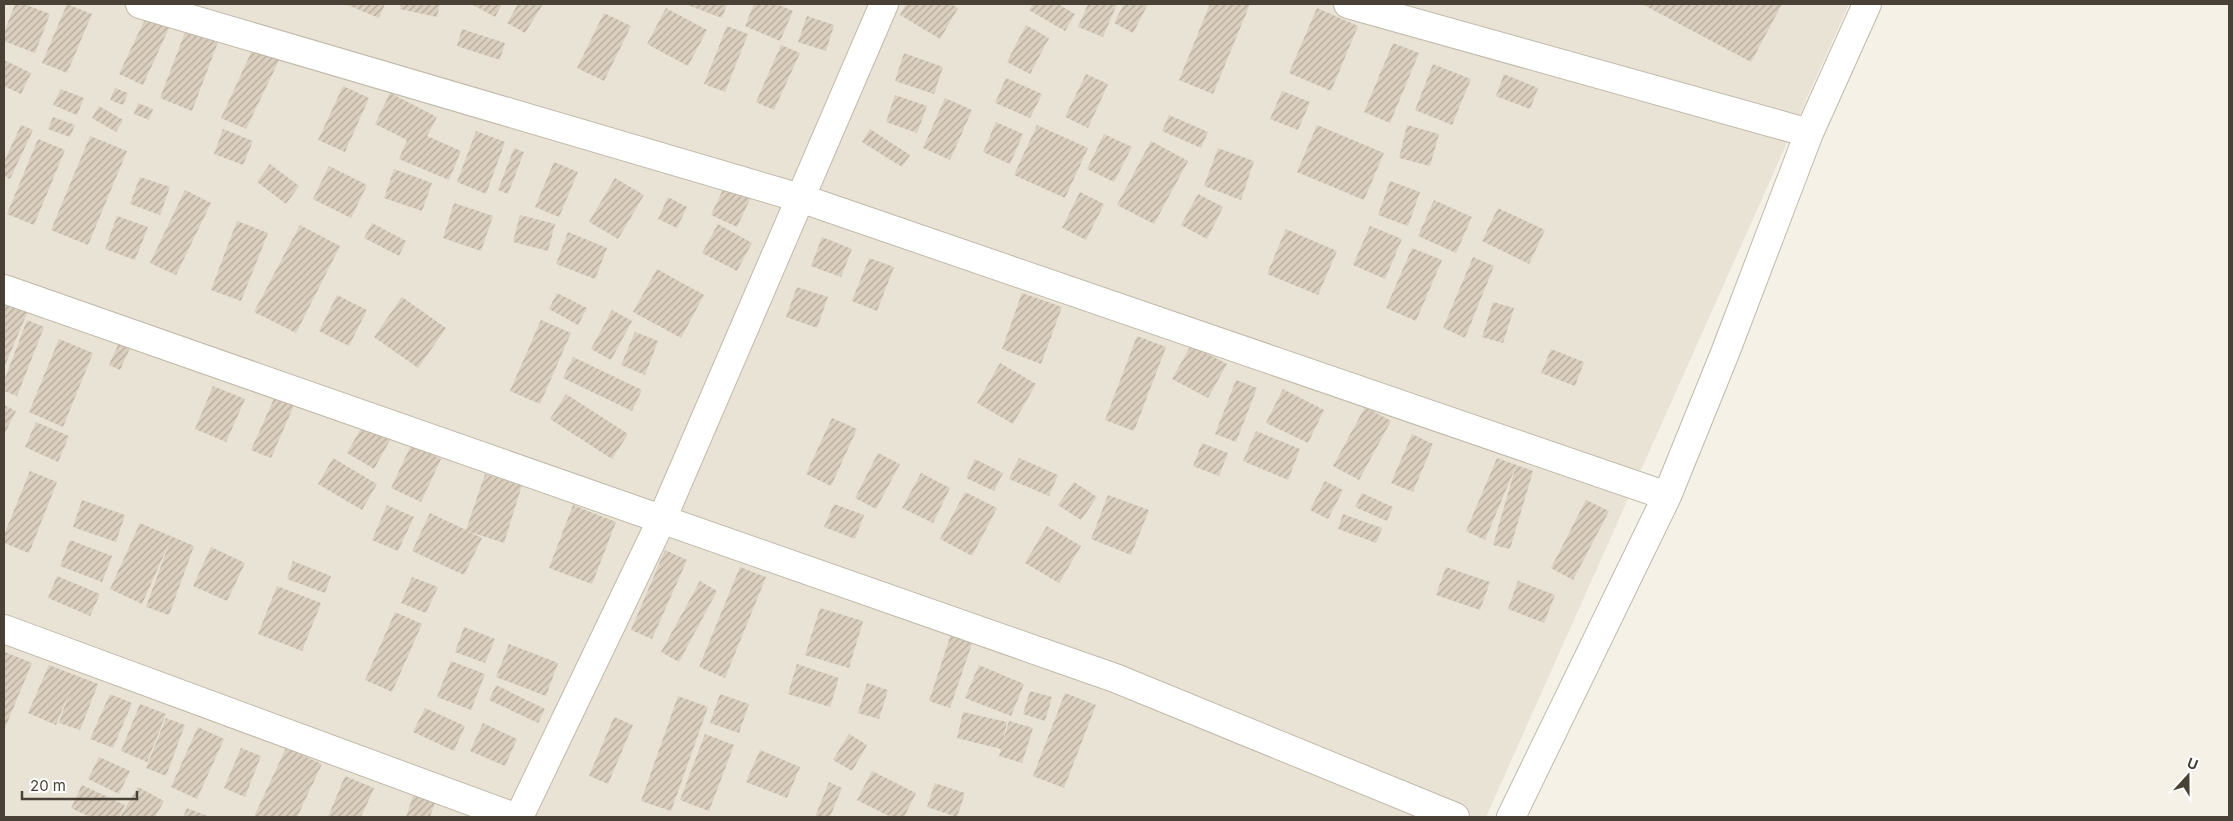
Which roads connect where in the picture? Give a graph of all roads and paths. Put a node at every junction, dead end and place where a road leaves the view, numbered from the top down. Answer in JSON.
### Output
{"nodes":[{"id":1,"x":140,"y":4,"type":"edge"},
{"id":2,"x":884,"y":4,"type":"edge"},
{"id":3,"x":1348,"y":4,"type":"edge"},
{"id":4,"x":1867,"y":4,"type":"edge"},
{"id":5,"x":1808,"y":133,"type":"junction"},
{"id":6,"x":800,"y":198,"type":"junction"},
{"id":7,"x":4,"y":289,"type":"edge"},
{"id":8,"x":1667,"y":496,"type":"junction"},
{"id":9,"x":662,"y":519,"type":"junction"},
{"id":10,"x":4,"y":629,"type":"edge"},
{"id":11,"x":514,"y":817,"type":"edge"},
{"id":12,"x":519,"y":817,"type":"edge"},
{"id":13,"x":1455,"y":817,"type":"edge"},
{"id":14,"x":1511,"y":817,"type":"edge"}],
"edges":[{"from":1,"to":6,"type":"street"},
{"from":2,"to":6,"type":"street"},
{"from":3,"to":5,"type":"street"},
{"from":4,"to":5,"type":"street"},
{"from":5,"to":8,"type":"street"},
{"from":6,"to":8,"type":"street"},
{"from":6,"to":9,"type":"street"},
{"from":7,"to":9,"type":"street"},
{"from":8,"to":14,"type":"street"},
{"from":9,"to":12,"type":"street"},
{"from":9,"to":13,"type":"street"},
{"from":10,"to":11,"type":"street"}]}
